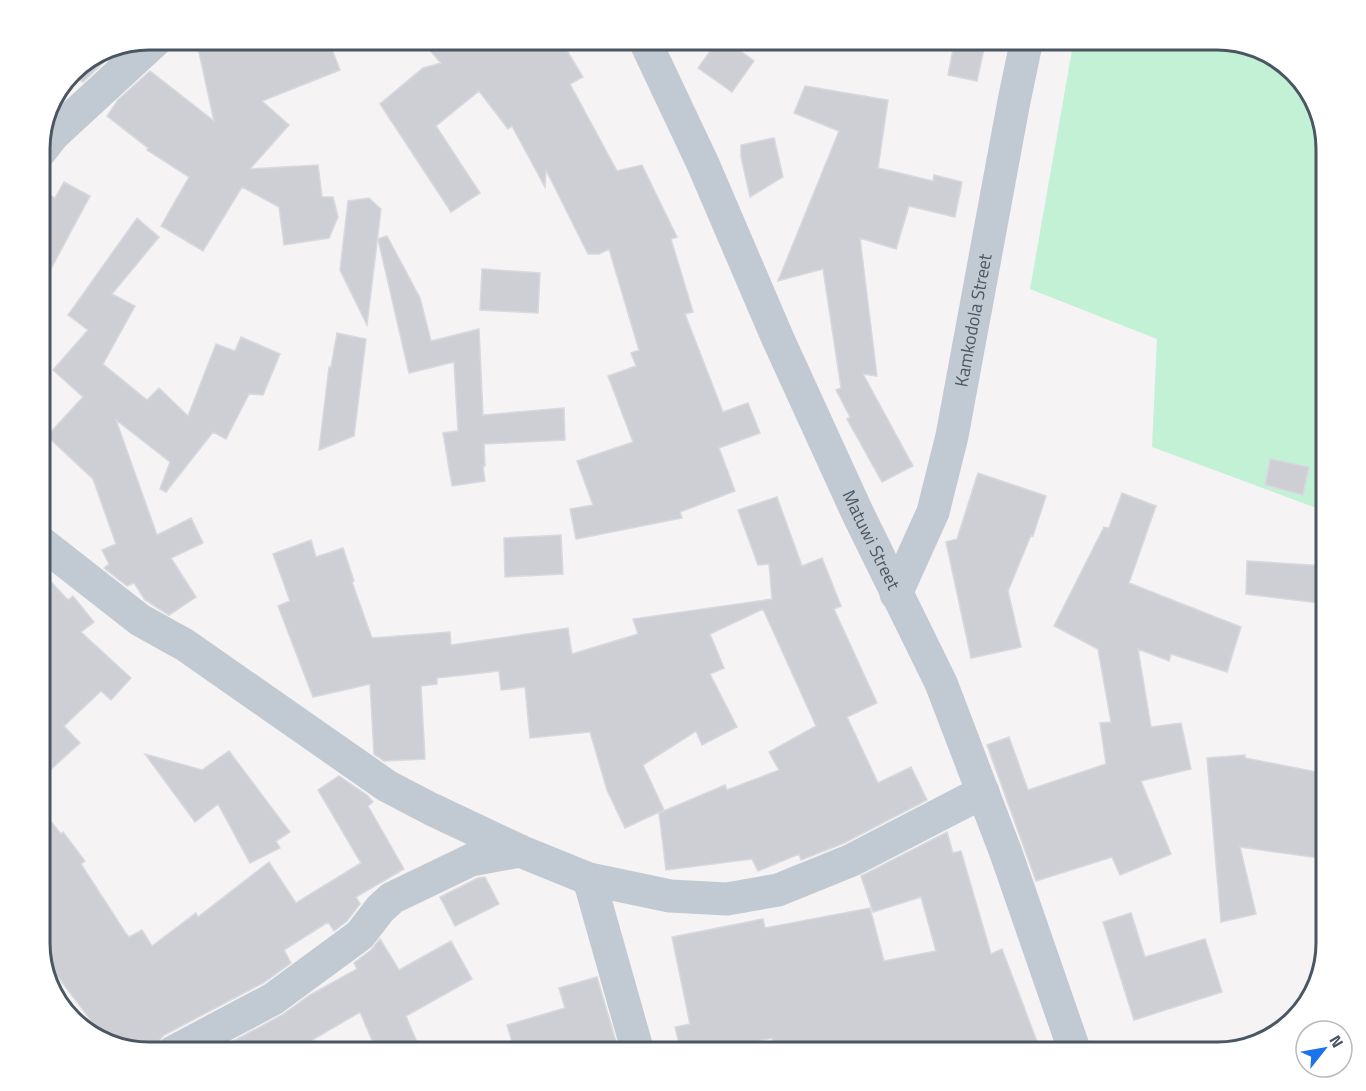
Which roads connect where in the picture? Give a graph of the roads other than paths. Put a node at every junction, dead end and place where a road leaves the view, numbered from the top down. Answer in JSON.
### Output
{"nodes":[{"id":1,"x":144,"y":50,"type":"edge"},
{"id":2,"x":649,"y":50,"type":"edge"},
{"id":3,"x":1025,"y":50,"type":"edge"},
{"id":4,"x":51,"y":138,"type":"edge"},
{"id":5,"x":50,"y":550,"type":"edge"},
{"id":6,"x":896,"y":594,"type":"junction"},
{"id":7,"x":983,"y":792,"type":"junction"},
{"id":8,"x":520,"y":851,"type":"junction"},
{"id":9,"x":589,"y":879,"type":"junction"},
{"id":10,"x":192,"y":1042,"type":"edge"},
{"id":11,"x":635,"y":1042,"type":"edge"},
{"id":12,"x":1071,"y":1042,"type":"edge"}],
"edges":[{"from":1,"to":4,"type":"street"},
{"from":2,"to":6,"type":"street","name":"Matuwi Street"},
{"from":3,"to":6,"type":"street","name":"Kamkodola Street"},
{"from":5,"to":8,"type":"street"},
{"from":6,"to":7,"type":"street","name":"Matuwi Street"},
{"from":7,"to":9,"type":"street"},
{"from":7,"to":12,"type":"street","name":"Matuwi Street"},
{"from":8,"to":9,"type":"street"},
{"from":8,"to":10,"type":"street"},
{"from":9,"to":11,"type":"street"}]}
